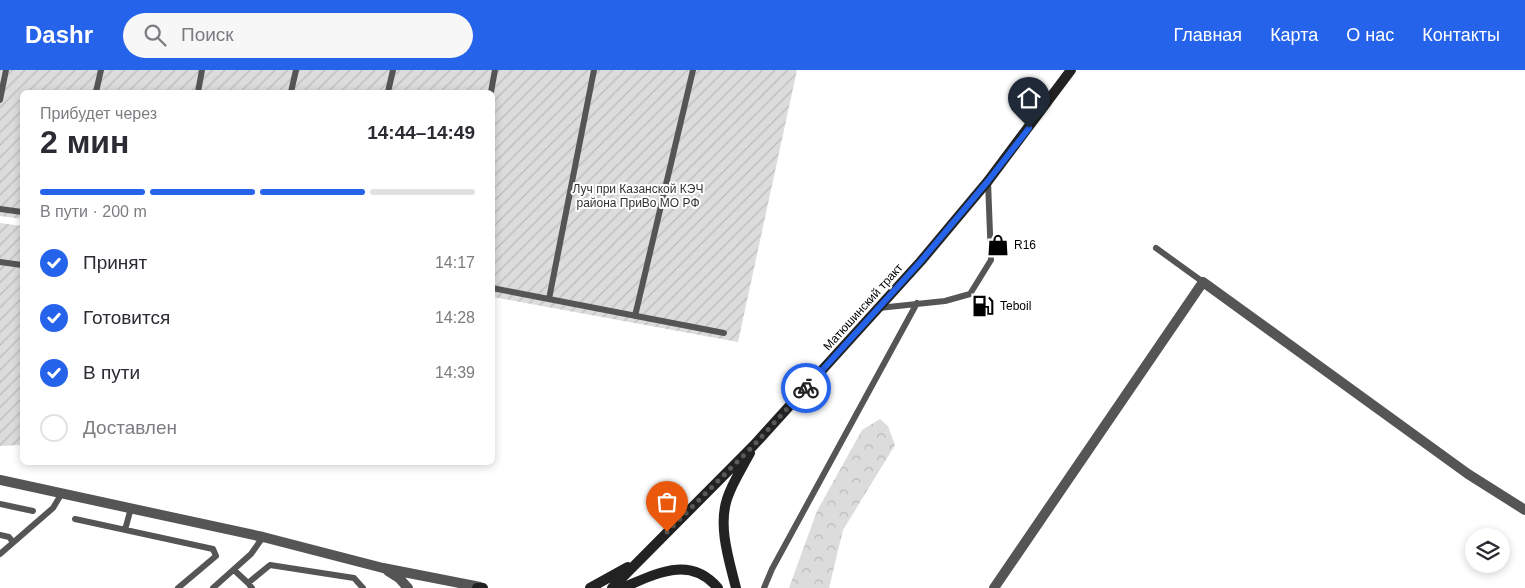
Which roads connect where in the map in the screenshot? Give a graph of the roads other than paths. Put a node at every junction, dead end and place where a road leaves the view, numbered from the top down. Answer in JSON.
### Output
{"nodes":[{"id":1,"x":6,"y":70,"type":"edge"},
{"id":2,"x":101,"y":70,"type":"edge"},
{"id":3,"x":202,"y":70,"type":"edge"},
{"id":4,"x":296,"y":70,"type":"edge"},
{"id":5,"x":393,"y":70,"type":"edge"},
{"id":6,"x":495,"y":70,"type":"edge"},
{"id":7,"x":594,"y":70,"type":"edge"},
{"id":8,"x":693,"y":70,"type":"edge"},
{"id":9,"x":1071,"y":70,"type":"edge"},
{"id":10,"x":96,"y":90,"type":"edge"},
{"id":11,"x":198,"y":90,"type":"edge"},
{"id":12,"x":292,"y":90,"type":"edge"},
{"id":13,"x":388,"y":90,"type":"edge"},
{"id":14,"x":491,"y":90,"type":"edge"},
{"id":15,"x":0,"y":100,"type":"edge"},
{"id":16,"x":988,"y":181,"type":"junction"},
{"id":17,"x":0,"y":209,"type":"edge"},
{"id":18,"x":20,"y":212,"type":"edge"},
{"id":19,"x":1156,"y":248,"type":"dead end"},
{"id":20,"x":0,"y":262,"type":"edge"},
{"id":21,"x":20,"y":265,"type":"edge"},
{"id":22,"x":1203,"y":282,"type":"junction"},
{"id":23,"x":495,"y":289,"type":"edge"},
{"id":24,"x":549,"y":299,"type":"junction"},
{"id":25,"x":917,"y":303,"type":"junction"},
{"id":26,"x":879,"y":308,"type":"junction"},
{"id":27,"x":635,"y":316,"type":"junction"},
{"id":28,"x":724,"y":334,"type":"dead end"},
{"id":29,"x":754,"y":445,"type":"junction"},
{"id":30,"x":0,"y":480,"type":"edge"},
{"id":31,"x":62,"y":493,"type":"junction"},
{"id":32,"x":0,"y":504,"type":"edge"},
{"id":33,"x":131,"y":508,"type":"junction"},
{"id":34,"x":1525,"y":510,"type":"edge"},
{"id":35,"x":33,"y":511,"type":"dead end"},
{"id":36,"x":75,"y":519,"type":"dead end"},
{"id":37,"x":125,"y":530,"type":"junction"},
{"id":38,"x":0,"y":535,"type":"edge"},
{"id":39,"x":263,"y":537,"type":"junction"},
{"id":40,"x":13,"y":542,"type":"junction"},
{"id":41,"x":0,"y":554,"type":"edge"},
{"id":42,"x":640,"y":560,"type":"junction"},
{"id":43,"x":383,"y":568,"type":"junction"},
{"id":44,"x":234,"y":570,"type":"junction"},
{"id":45,"x":250,"y":586,"type":"edge"},
{"id":46,"x":178,"y":588,"type":"edge"},
{"id":47,"x":213,"y":588,"type":"edge"},
{"id":48,"x":363,"y":588,"type":"edge"},
{"id":49,"x":408,"y":588,"type":"edge"},
{"id":50,"x":480,"y":588,"type":"edge"},
{"id":51,"x":590,"y":588,"type":"edge"},
{"id":52,"x":612,"y":588,"type":"edge"},
{"id":53,"x":622,"y":588,"type":"edge"},
{"id":54,"x":718,"y":588,"type":"edge"},
{"id":55,"x":736,"y":588,"type":"edge"},
{"id":56,"x":764,"y":588,"type":"edge"},
{"id":57,"x":994,"y":588,"type":"edge"}],
"edges":[{"from":1,"to":15,"type":"lane"},
{"from":2,"to":10,"type":"lane"},
{"from":3,"to":11,"type":"lane"},
{"from":4,"to":12,"type":"lane"},
{"from":5,"to":13,"type":"lane"},
{"from":6,"to":14,"type":"lane"},
{"from":7,"to":24,"type":"lane"},
{"from":8,"to":27,"type":"lane"},
{"from":9,"to":16,"type":"main road","name":"Матюшинский тракт"},
{"from":16,"to":25,"type":"lane"},
{"from":16,"to":26,"type":"main road","name":"Матюшинский тракт"},
{"from":17,"to":18,"type":"lane"},
{"from":19,"to":22,"type":"lane"},
{"from":20,"to":21,"type":"lane"},
{"from":22,"to":34,"type":"street"},
{"from":22,"to":57,"type":"street"},
{"from":23,"to":24,"type":"lane"},
{"from":24,"to":27,"type":"lane"},
{"from":25,"to":26,"type":"lane"},
{"from":25,"to":56,"type":"lane"},
{"from":26,"to":29,"type":"main road","name":"Матюшинский тракт"},
{"from":27,"to":28,"type":"lane"},
{"from":29,"to":42,"type":"main road","name":"Матюшинский тракт"},
{"from":29,"to":55,"type":"main road"},
{"from":30,"to":31,"type":"street"},
{"from":31,"to":33,"type":"street"},
{"from":31,"to":40,"type":"lane"},
{"from":32,"to":35,"type":"lane"},
{"from":33,"to":37,"type":"lane"},
{"from":33,"to":39,"type":"street"},
{"from":36,"to":37,"type":"lane"},
{"from":37,"to":46,"type":"lane"},
{"from":38,"to":40,"type":"lane"},
{"from":39,"to":43,"type":"street"},
{"from":39,"to":44,"type":"lane"},
{"from":40,"to":41,"type":"lane"},
{"from":42,"to":51,"type":"main road"},
{"from":42,"to":52,"type":"main road","name":"Матюшинский тракт"},
{"from":43,"to":49,"type":"street"},
{"from":43,"to":50,"type":"street"},
{"from":44,"to":45,"type":"lane"},
{"from":44,"to":47,"type":"lane"},
{"from":45,"to":48,"type":"lane"},
{"from":53,"to":54,"type":"main road"}]}
